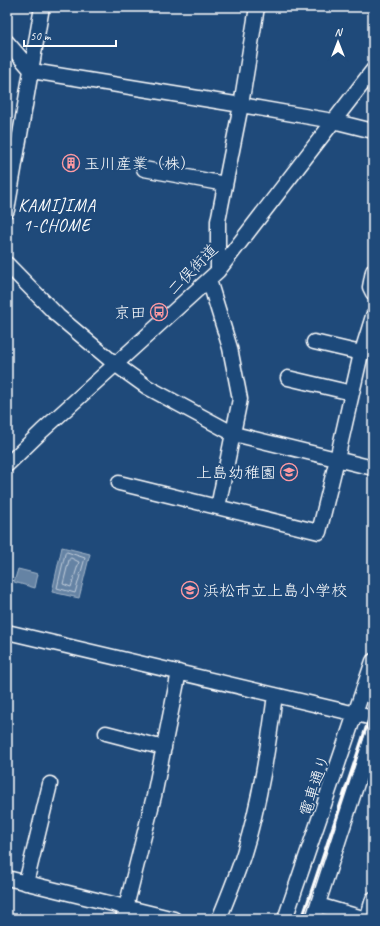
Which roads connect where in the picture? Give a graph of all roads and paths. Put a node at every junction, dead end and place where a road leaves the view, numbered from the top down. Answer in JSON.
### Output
{"nodes":[{"id":1,"x":42,"y":7,"type":"edge"},
{"id":2,"x":257,"y":7,"type":"edge"},
{"id":3,"x":7,"y":42,"type":"edge"},
{"id":4,"x":32,"y":71,"type":"junction"},
{"id":5,"x":371,"y":77,"type":"edge"},
{"id":6,"x":241,"y":105,"type":"junction"},
{"id":7,"x":333,"y":121,"type":"junction"},
{"id":8,"x":373,"y":132,"type":"edge"},
{"id":9,"x":144,"y":169,"type":"dead end"},
{"id":10,"x":225,"y":184,"type":"junction"},
{"id":11,"x":7,"y":210,"type":"edge"},
{"id":12,"x":7,"y":264,"type":"edge"},
{"id":13,"x":373,"y":271,"type":"edge"},
{"id":14,"x":213,"y":276,"type":"junction"},
{"id":15,"x":373,"y":293,"type":"edge"},
{"id":16,"x":373,"y":316,"type":"edge"},
{"id":17,"x":314,"y":342,"type":"dead end"},
{"id":18,"x":361,"y":353,"type":"junction"},
{"id":19,"x":115,"y":364,"type":"junction"},
{"id":20,"x":288,"y":378,"type":"dead end"},
{"id":21,"x":352,"y":393,"type":"junction"},
{"id":22,"x":234,"y":434,"type":"junction"},
{"id":23,"x":338,"y":459,"type":"junction"},
{"id":24,"x":7,"y":465,"type":"edge"},
{"id":25,"x":373,"y":468,"type":"edge"},
{"id":26,"x":119,"y":483,"type":"dead end"},
{"id":27,"x":218,"y":507,"type":"junction"},
{"id":28,"x":7,"y":632,"type":"edge"},
{"id":29,"x":373,"y":661,"type":"edge"},
{"id":30,"x":179,"y":672,"type":"junction"},
{"id":31,"x":275,"y":695,"type":"junction"},
{"id":32,"x":355,"y":713,"type":"junction"},
{"id":33,"x":373,"y":718,"type":"edge"},
{"id":34,"x":106,"y":733,"type":"dead end"},
{"id":35,"x":373,"y":734,"type":"edge"},
{"id":36,"x":164,"y":748,"type":"junction"},
{"id":37,"x":50,"y":784,"type":"dead end"},
{"id":38,"x":7,"y":878,"type":"edge"},
{"id":39,"x":26,"y":883,"type":"junction"},
{"id":40,"x":373,"y":899,"type":"edge"},
{"id":41,"x":318,"y":905,"type":"junction"},
{"id":42,"x":124,"y":913,"type":"edge"},
{"id":43,"x":174,"y":919,"type":"edge"},
{"id":44,"x":220,"y":919,"type":"edge"},
{"id":45,"x":285,"y":919,"type":"edge"},
{"id":46,"x":313,"y":919,"type":"edge"},
{"id":47,"x":367,"y":919,"type":"edge"}],
"edges":[{"from":1,"to":4,"type":"street"},
{"from":2,"to":6,"type":"street"},
{"from":3,"to":4,"type":"street"},
{"from":4,"to":6,"type":"street"},
{"from":4,"to":11,"type":"street"},
{"from":5,"to":7,"type":"street","name":"二俣街道"},
{"from":6,"to":7,"type":"street"},
{"from":6,"to":10,"type":"street"},
{"from":7,"to":8,"type":"street"},
{"from":7,"to":14,"type":"street","name":"二俣街道"},
{"from":9,"to":10,"type":"street"},
{"from":10,"to":14,"type":"street"},
{"from":12,"to":19,"type":"street"},
{"from":13,"to":15,"type":"street"},
{"from":14,"to":19,"type":"street","name":"二俣街道"},
{"from":14,"to":22,"type":"street"},
{"from":16,"to":18,"type":"street"},
{"from":17,"to":18,"type":"street"},
{"from":18,"to":21,"type":"street"},
{"from":19,"to":22,"type":"street"},
{"from":19,"to":24,"type":"street","name":"二俣街道"},
{"from":20,"to":21,"type":"street"},
{"from":21,"to":23,"type":"street"},
{"from":22,"to":23,"type":"street"},
{"from":22,"to":27,"type":"street"},
{"from":23,"to":25,"type":"street"},
{"from":23,"to":27,"type":"street"},
{"from":26,"to":27,"type":"street"},
{"from":28,"to":30,"type":"street"},
{"from":29,"to":32,"type":"street","name":"電車通り"},
{"from":30,"to":31,"type":"street"},
{"from":30,"to":36,"type":"street"},
{"from":31,"to":32,"type":"street"},
{"from":31,"to":44,"type":"street"},
{"from":32,"to":33,"type":"street"},
{"from":32,"to":45,"type":"street","name":"電車通り"},
{"from":34,"to":36,"type":"street"},
{"from":35,"to":41,"type":"street"},
{"from":36,"to":42,"type":"street"},
{"from":37,"to":39,"type":"street"},
{"from":38,"to":39,"type":"street"},
{"from":39,"to":42,"type":"street"},
{"from":40,"to":47,"type":"street"},
{"from":41,"to":46,"type":"street"},
{"from":41,"to":47,"type":"street"},
{"from":42,"to":43,"type":"street"}]}
